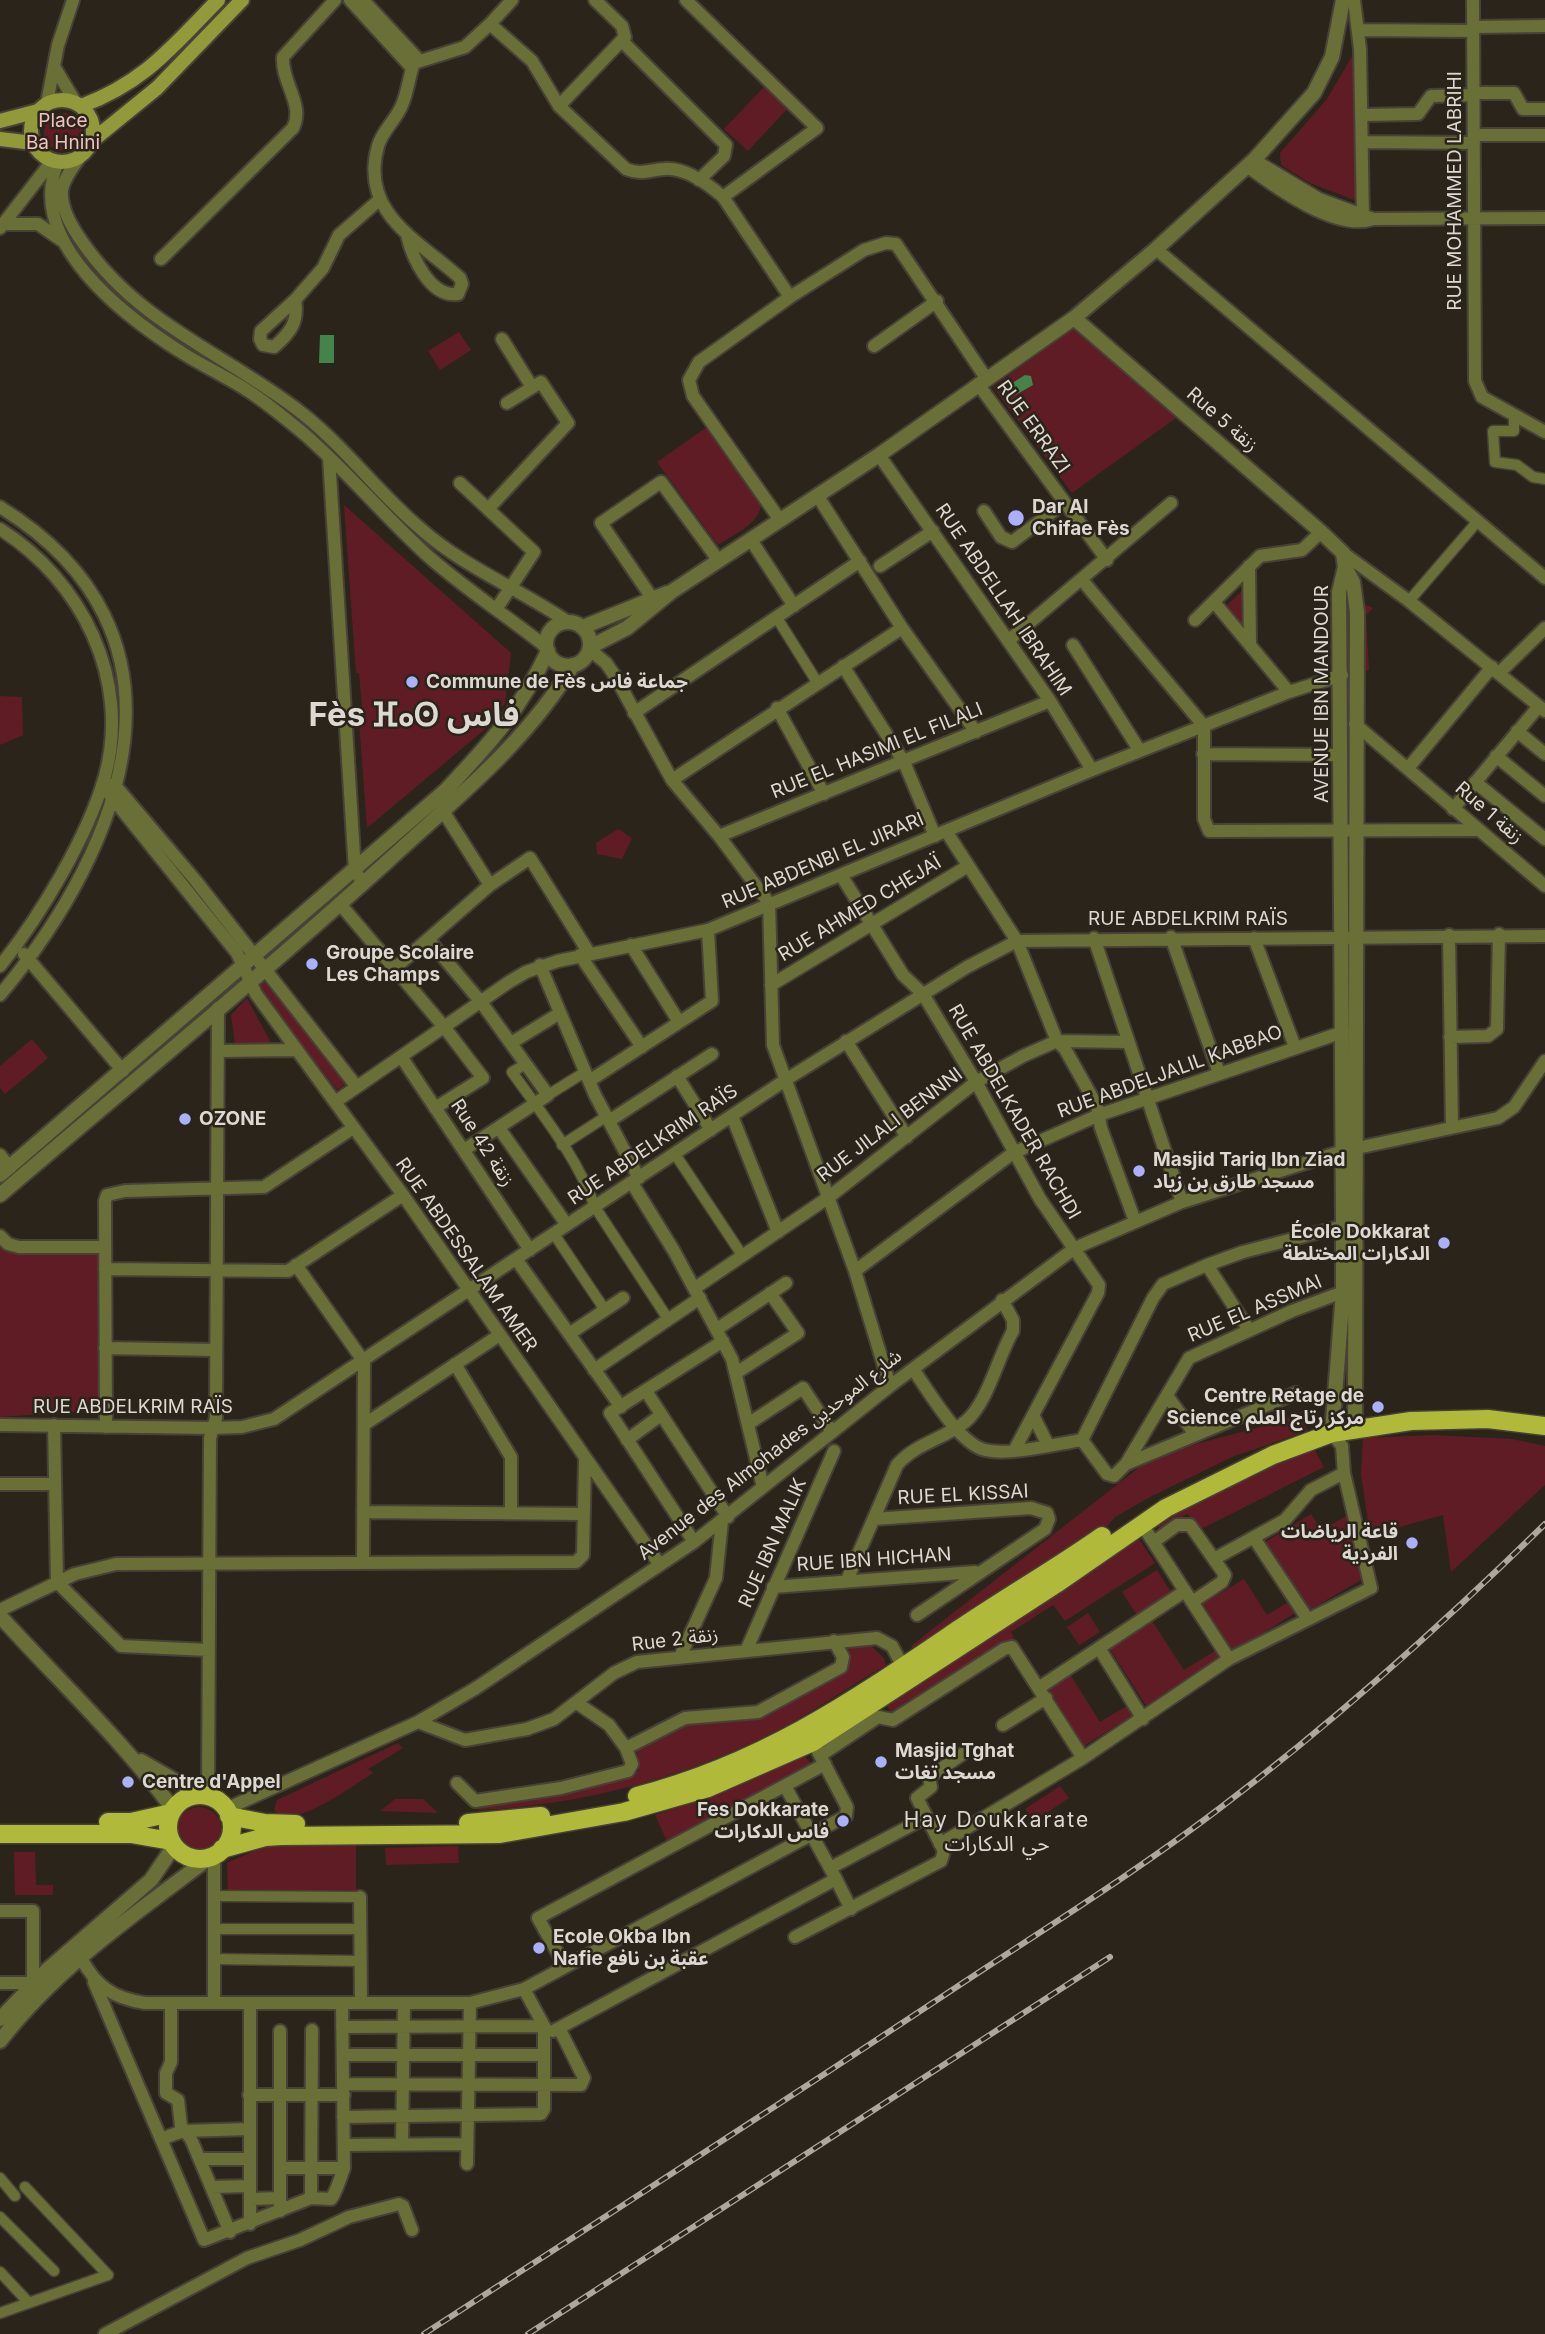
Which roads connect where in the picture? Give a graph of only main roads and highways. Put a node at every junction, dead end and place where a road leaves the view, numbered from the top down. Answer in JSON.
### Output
{"nodes":[{"id":1,"x":218,"y":0,"type":"edge"},
{"id":2,"x":242,"y":0,"type":"edge"},
{"id":3,"x":78,"y":104,"type":"junction"},
{"id":4,"x":43,"y":107,"type":"junction"},
{"id":5,"x":0,"y":121,"type":"edge"},
{"id":6,"x":0,"y":139,"type":"edge"},
{"id":7,"x":93,"y":140,"type":"junction"},
{"id":8,"x":33,"y":143,"type":"junction"},
{"id":9,"x":1545,"y":1414,"type":"edge"},
{"id":10,"x":1355,"y":1423,"type":"junction"},
{"id":11,"x":1545,"y":1426,"type":"edge"},
{"id":12,"x":1336,"y":1433,"type":"junction"},
{"id":13,"x":172,"y":1812,"type":"junction"},
{"id":14,"x":228,"y":1812,"type":"junction"},
{"id":15,"x":0,"y":1822,"type":"edge"},
{"id":16,"x":0,"y":1833,"type":"edge"},
{"id":17,"x":173,"y":1844,"type":"junction"},
{"id":18,"x":215,"y":1854,"type":"junction"}],
"edges":[{"from":1,"to":3,"type":"main road"},
{"from":2,"to":7,"type":"main road"},
{"from":3,"to":4,"type":"main road"},
{"from":3,"to":7,"type":"main road"},
{"from":4,"to":5,"type":"main road"},
{"from":4,"to":8,"type":"main road"},
{"from":6,"to":8,"type":"main road"},
{"from":7,"to":8,"type":"main road"},
{"from":9,"to":10,"type":"main road"},
{"from":10,"to":11,"type":"main road"},
{"from":10,"to":12,"type":"main road"},
{"from":12,"to":14,"type":"main road"},
{"from":12,"to":18,"type":"main road"},
{"from":13,"to":14,"type":"main road"},
{"from":13,"to":15,"type":"main road"},
{"from":13,"to":17,"type":"main road"},
{"from":14,"to":18,"type":"main road"},
{"from":16,"to":17,"type":"main road"},
{"from":17,"to":18,"type":"main road"}]}
